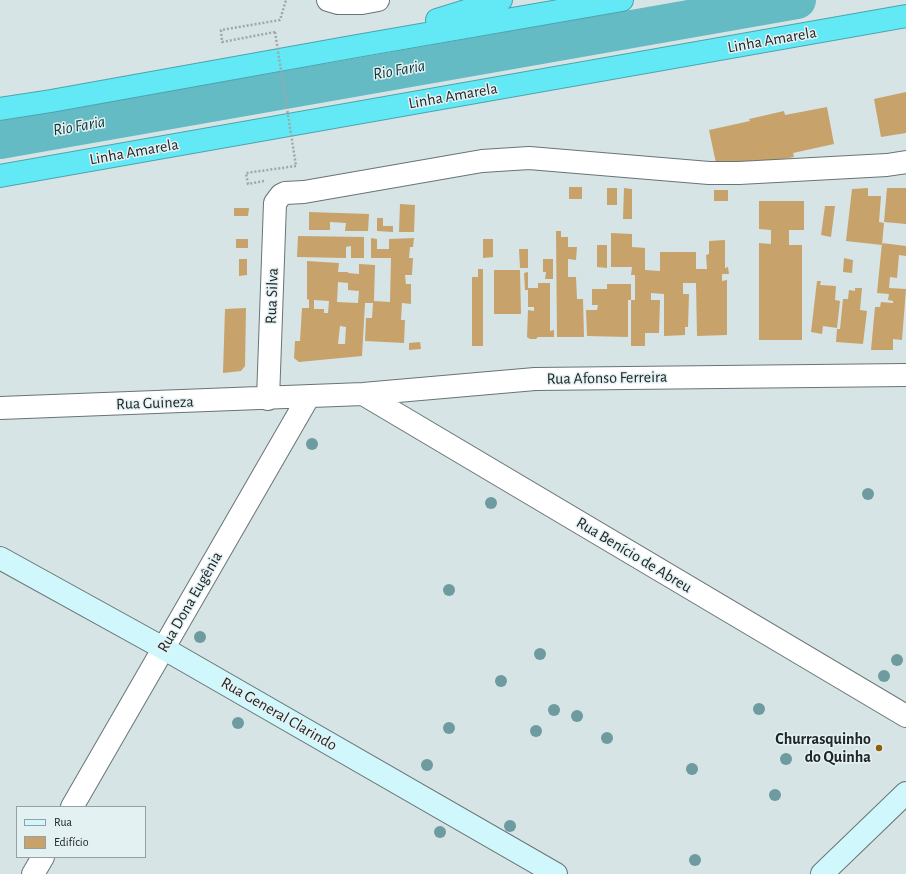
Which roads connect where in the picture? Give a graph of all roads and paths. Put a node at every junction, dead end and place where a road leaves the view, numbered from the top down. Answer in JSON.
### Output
{"nodes":[{"id":1,"x":286,"y":0,"type":"edge"},
{"id":2,"x":328,"y":0,"type":"edge"},
{"id":3,"x":378,"y":0,"type":"edge"},
{"id":4,"x":501,"y":0,"type":"edge"},
{"id":5,"x":622,"y":0,"type":"edge"},
{"id":6,"x":906,"y":16,"type":"edge"},
{"id":7,"x":357,"y":46,"type":"junction"},
{"id":8,"x":0,"y":109,"type":"edge"},
{"id":9,"x":906,"y":162,"type":"edge"},
{"id":10,"x":296,"y":166,"type":"dead end"},
{"id":11,"x":0,"y":176,"type":"edge"},
{"id":12,"x":906,"y":375,"type":"edge"},
{"id":13,"x":363,"y":394,"type":"junction"},
{"id":14,"x":309,"y":396,"type":"junction"},
{"id":15,"x":268,"y":398,"type":"junction"},
{"id":16,"x":0,"y":408,"type":"edge"},
{"id":17,"x":0,"y":558,"type":"edge"},
{"id":18,"x":163,"y":648,"type":"junction"},
{"id":19,"x":906,"y":716,"type":"edge"},
{"id":20,"x":906,"y":793,"type":"edge"},
{"id":21,"x":73,"y":806,"type":"edge"},
{"id":22,"x":42,"y":858,"type":"edge"},
{"id":23,"x":33,"y":874,"type":"edge"},
{"id":24,"x":556,"y":874,"type":"edge"},
{"id":25,"x":822,"y":874,"type":"edge"}],
"edges":[{"from":1,"to":10,"type":"path","bridge":true},
{"from":2,"to":3,"type":"street"},
{"from":4,"to":7,"type":"highway"},
{"from":5,"to":7,"type":"highway"},
{"from":6,"to":11,"type":"highway","name":"Linha Amarela"},
{"from":7,"to":8,"type":"highway"},
{"from":9,"to":15,"type":"street","name":"Rua Silva"},
{"from":12,"to":13,"type":"street","name":"Rua Afonso Ferreira"},
{"from":13,"to":14,"type":"street","name":"Rua Afonso Ferreira"},
{"from":13,"to":19,"type":"street","name":"Rua Benício de Abreu"},
{"from":14,"to":15,"type":"street","name":"Rua Guineza"},
{"from":14,"to":18,"type":"street","name":"Rua Dona Eugênia"},
{"from":15,"to":16,"type":"street","name":"Rua Guineza"},
{"from":17,"to":18,"type":"street","name":"Rua General Clarindo"},
{"from":18,"to":21,"type":"street","name":"Rua Dona Eugênia"},
{"from":18,"to":24,"type":"street","name":"Rua General Clarindo"},
{"from":20,"to":25,"type":"street"},
{"from":22,"to":23,"type":"street"}]}
